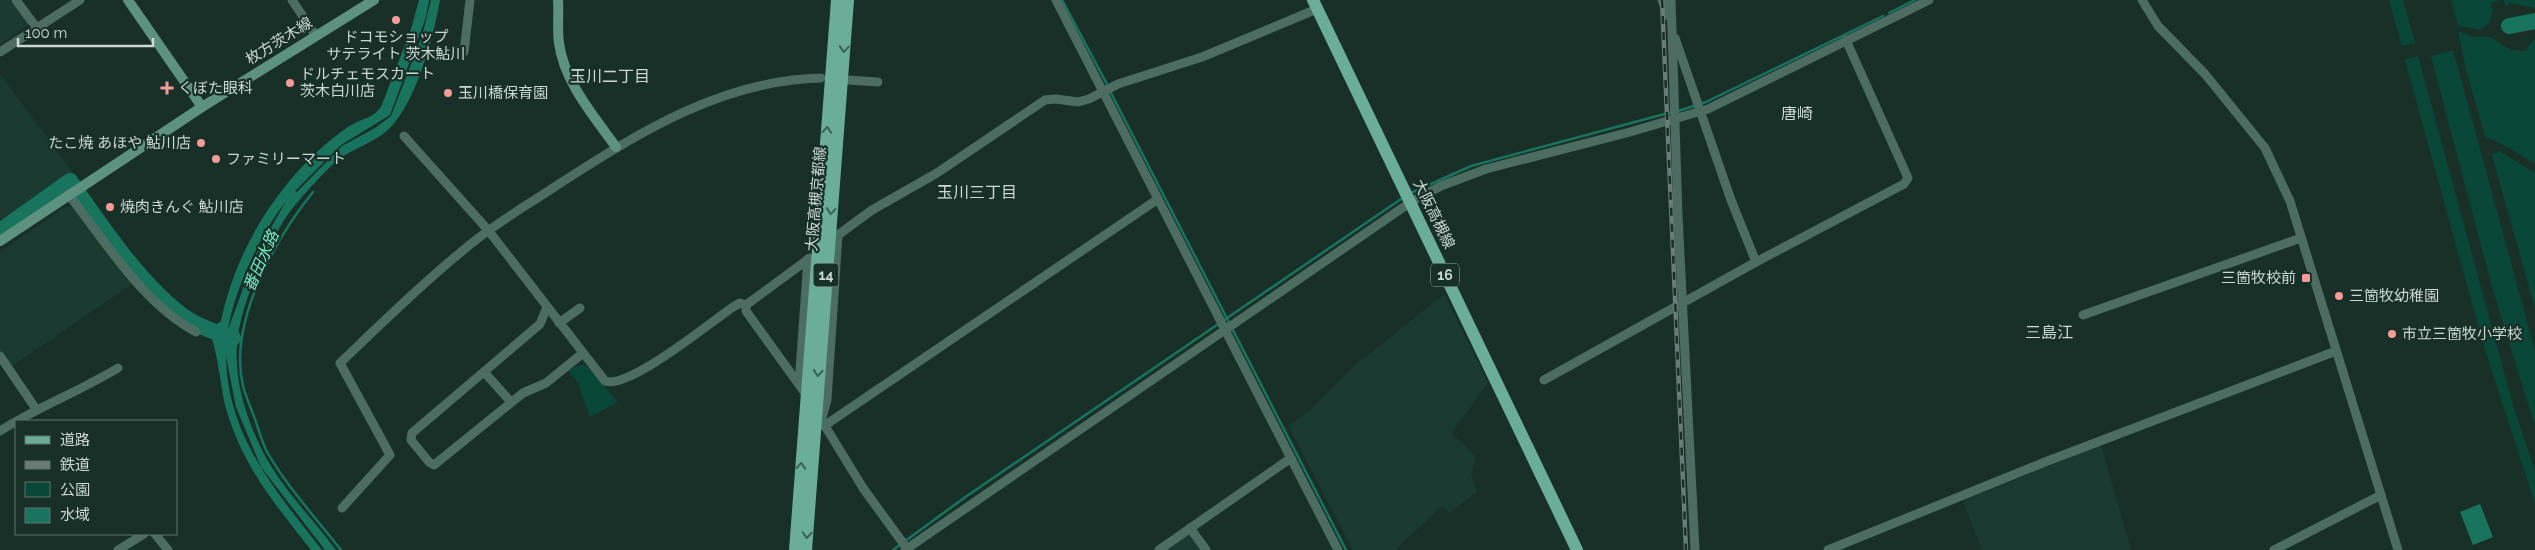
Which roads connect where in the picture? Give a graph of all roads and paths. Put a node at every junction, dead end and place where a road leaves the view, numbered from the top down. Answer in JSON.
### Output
{"nodes":[{"id":1,"x":16,"y":0,"type":"edge"},
{"id":2,"x":80,"y":0,"type":"edge"},
{"id":3,"x":128,"y":0,"type":"edge"},
{"id":4,"x":292,"y":0,"type":"edge"},
{"id":5,"x":374,"y":0,"type":"edge"},
{"id":6,"x":470,"y":0,"type":"edge"},
{"id":7,"x":558,"y":0,"type":"edge"},
{"id":8,"x":837,"y":0,"type":"edge"},
{"id":9,"x":848,"y":0,"type":"edge"},
{"id":10,"x":1056,"y":0,"type":"edge"},
{"id":11,"x":1662,"y":0,"type":"edge"},
{"id":12,"x":1670,"y":0,"type":"edge"},
{"id":13,"x":1928,"y":0,"type":"edge"},
{"id":14,"x":2142,"y":0,"type":"edge"},
{"id":15,"x":1315,"y":4,"type":"edge"},
{"id":16,"x":36,"y":27,"type":"junction"},
{"id":17,"x":1672,"y":28,"type":"junction"},
{"id":18,"x":316,"y":36,"type":"junction"},
{"id":19,"x":1846,"y":40,"type":"junction"},
{"id":20,"x":0,"y":52,"type":"edge"},
{"id":21,"x":464,"y":52,"type":"dead end"},
{"id":22,"x":821,"y":78,"type":"dead end"},
{"id":23,"x":848,"y":80,"type":"dead end"},
{"id":24,"x":878,"y":82,"type":"dead end"},
{"id":25,"x":1103,"y":92,"type":"junction"},
{"id":26,"x":202,"y":107,"type":"junction"},
{"id":27,"x":1699,"y":111,"type":"junction"},
{"id":28,"x":1675,"y":118,"type":"junction"},
{"id":29,"x":404,"y":136,"type":"dead end"},
{"id":30,"x":616,"y":147,"type":"junction"},
{"id":31,"x":69,"y":193,"type":"junction"},
{"id":32,"x":1158,"y":199,"type":"junction"},
{"id":33,"x":1411,"y":202,"type":"junction"},
{"id":34,"x":488,"y":230,"type":"junction"},
{"id":35,"x":2301,"y":238,"type":"junction"},
{"id":36,"x":0,"y":241,"type":"edge"},
{"id":37,"x":1756,"y":262,"type":"junction"},
{"id":38,"x":1682,"y":304,"type":"junction"},
{"id":39,"x":746,"y":305,"type":"junction"},
{"id":40,"x":547,"y":307,"type":"junction"},
{"id":41,"x":580,"y":308,"type":"dead end"},
{"id":42,"x":2083,"y":315,"type":"dead end"},
{"id":43,"x":559,"y":322,"type":"junction"},
{"id":44,"x":1225,"y":329,"type":"junction"},
{"id":45,"x":196,"y":332,"type":"dead end"},
{"id":46,"x":2336,"y":351,"type":"junction"},
{"id":47,"x":583,"y":353,"type":"junction"},
{"id":48,"x":0,"y":356,"type":"edge"},
{"id":49,"x":118,"y":368,"type":"dead end"},
{"id":50,"x":486,"y":373,"type":"junction"},
{"id":51,"x":1544,"y":380,"type":"dead end"},
{"id":52,"x":802,"y":389,"type":"junction"},
{"id":53,"x":510,"y":402,"type":"junction"},
{"id":54,"x":36,"y":409,"type":"junction"},
{"id":55,"x":820,"y":419,"type":"junction"},
{"id":56,"x":18,"y":420,"type":"edge"},
{"id":57,"x":15,"y":422,"type":"edge"},
{"id":58,"x":0,"y":431,"type":"edge"},
{"id":59,"x":1291,"y":458,"type":"junction"},
{"id":60,"x":2381,"y":495,"type":"junction"},
{"id":61,"x":342,"y":508,"type":"dead end"},
{"id":62,"x":1190,"y":528,"type":"junction"},
{"id":63,"x":126,"y":535,"type":"edge"},
{"id":64,"x":142,"y":535,"type":"edge"},
{"id":65,"x":156,"y":535,"type":"edge"},
{"id":66,"x":130,"y":542,"type":"junction"},
{"id":67,"x":118,"y":550,"type":"edge"},
{"id":68,"x":168,"y":550,"type":"edge"},
{"id":69,"x":795,"y":550,"type":"edge"},
{"id":70,"x":806,"y":550,"type":"edge"},
{"id":71,"x":907,"y":550,"type":"edge"},
{"id":72,"x":1159,"y":550,"type":"edge"},
{"id":73,"x":1206,"y":550,"type":"edge"},
{"id":74,"x":1338,"y":550,"type":"edge"},
{"id":75,"x":1577,"y":550,"type":"edge"},
{"id":76,"x":1695,"y":550,"type":"edge"},
{"id":77,"x":1828,"y":550,"type":"edge"},
{"id":78,"x":2274,"y":550,"type":"edge"},
{"id":79,"x":2398,"y":550,"type":"edge"}],
"edges":[{"from":1,"to":16,"type":"street"},
{"from":2,"to":16,"type":"street"},
{"from":3,"to":26,"type":"main road"},
{"from":4,"to":18,"type":"street"},
{"from":5,"to":18,"type":"main road","name":"枚方茨木線"},
{"from":6,"to":21,"type":"street"},
{"from":7,"to":30,"type":"main road"},
{"from":52,"to":8,"type":"main road","name":"大阪高槻京都線","number":"14","one_way":true},
{"from":9,"to":55,"type":"main road","name":"大阪高槻京都線","number":"14","one_way":true},
{"from":10,"to":25,"type":"street"},
{"from":11,"to":17,"type":"street"},
{"from":12,"to":17,"type":"street"},
{"from":13,"to":19,"type":"street"},
{"from":14,"to":35,"type":"street"},
{"from":15,"to":25,"type":"street"},
{"from":15,"to":33,"type":"main road","name":"大阪高槻線","number":"16"},
{"from":16,"to":20,"type":"street"},
{"from":17,"to":27,"type":"street"},
{"from":17,"to":28,"type":"street"},
{"from":18,"to":26,"type":"main road","name":"枚方茨木線"},
{"from":19,"to":27,"type":"street"},
{"from":19,"to":37,"type":"street"},
{"from":22,"to":30,"type":"street"},
{"from":23,"to":24,"type":"street"},
{"from":25,"to":32,"type":"street"},
{"from":25,"to":55,"type":"street"},
{"from":26,"to":31,"type":"main road","name":"枚方茨木線"},
{"from":27,"to":28,"type":"street"},
{"from":27,"to":37,"type":"street"},
{"from":28,"to":33,"type":"street"},
{"from":28,"to":38,"type":"street"},
{"from":29,"to":34,"type":"street"},
{"from":30,"to":34,"type":"street"},
{"from":31,"to":36,"type":"main road","name":"枚方茨木線"},
{"from":31,"to":45,"type":"street"},
{"from":32,"to":44,"type":"street"},
{"from":32,"to":55,"type":"street"},
{"from":33,"to":44,"type":"street"},
{"from":33,"to":75,"type":"main road","name":"大阪高槻線","number":"16"},
{"from":34,"to":40,"type":"street"},
{"from":34,"to":61,"type":"street"},
{"from":35,"to":42,"type":"street"},
{"from":35,"to":46,"type":"street"},
{"from":37,"to":38,"type":"street"},
{"from":38,"to":51,"type":"street"},
{"from":38,"to":76,"type":"street"},
{"from":39,"to":47,"type":"street"},
{"from":39,"to":52,"type":"street"},
{"from":39,"to":52,"type":"street"},
{"from":40,"to":43,"type":"street"},
{"from":40,"to":50,"type":"street"},
{"from":41,"to":43,"type":"street"},
{"from":43,"to":47,"type":"street"},
{"from":44,"to":59,"type":"street"},
{"from":44,"to":71,"type":"street"},
{"from":46,"to":60,"type":"street"},
{"from":46,"to":77,"type":"street"},
{"from":47,"to":53,"type":"street"},
{"from":48,"to":54,"type":"street"},
{"from":49,"to":54,"type":"street"},
{"from":50,"to":53,"type":"street"},
{"from":50,"to":53,"type":"street"},
{"from":52,"to":55,"type":"street"},
{"from":69,"to":52,"type":"main road","name":"大阪高槻京都線","number":"14","one_way":true},
{"from":54,"to":56,"type":"street"},
{"from":55,"to":70,"type":"main road","name":"大阪高槻京都線","number":"14","one_way":true},
{"from":55,"to":71,"type":"street"},
{"from":57,"to":58,"type":"street"},
{"from":59,"to":62,"type":"street"},
{"from":59,"to":74,"type":"street"},
{"from":60,"to":78,"type":"street"},
{"from":60,"to":79,"type":"street"},
{"from":62,"to":72,"type":"street"},
{"from":62,"to":73,"type":"street"},
{"from":63,"to":66,"type":"street"},
{"from":64,"to":66,"type":"street"},
{"from":65,"to":68,"type":"street"},
{"from":66,"to":67,"type":"street"}]}
